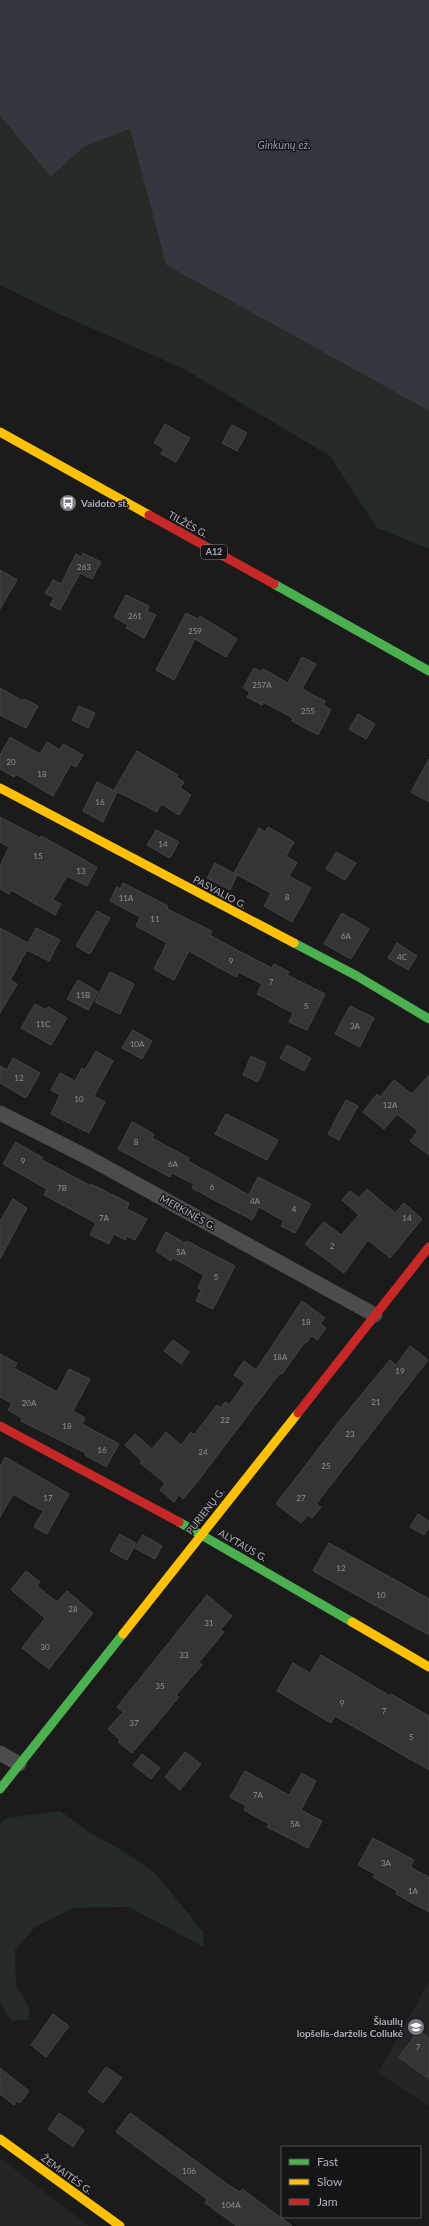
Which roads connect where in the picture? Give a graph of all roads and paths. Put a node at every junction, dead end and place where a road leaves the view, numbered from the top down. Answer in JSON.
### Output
{"nodes":[{"id":1,"x":0,"y":432,"type":"edge"},
{"id":2,"x":429,"y":671,"type":"edge"},
{"id":3,"x":0,"y":788,"type":"edge"},
{"id":4,"x":429,"y":1019,"type":"edge"},
{"id":5,"x":0,"y":1113,"type":"edge"},
{"id":6,"x":429,"y":1247,"type":"edge"},
{"id":7,"x":375,"y":1315,"type":"junction"},
{"id":8,"x":0,"y":1426,"type":"edge"},
{"id":9,"x":201,"y":1534,"type":"junction"},
{"id":10,"x":429,"y":1667,"type":"edge"},
{"id":11,"x":0,"y":1753,"type":"edge"},
{"id":12,"x":19,"y":1764,"type":"junction"},
{"id":13,"x":0,"y":1789,"type":"edge"},
{"id":14,"x":0,"y":2139,"type":"edge"},
{"id":15,"x":120,"y":2226,"type":"edge"}],
"edges":[{"from":1,"to":2,"type":"main road","name":"TILŽĖS G.","number":"A12"},
{"from":3,"to":4,"type":"main road","name":"PASVALIO G."},
{"from":5,"to":7,"type":"street","name":"MERKINĖS G."},
{"from":6,"to":7,"type":"main road","name":"PURIENŲ G."},
{"from":7,"to":9,"type":"main road","name":"PURIENŲ G."},
{"from":8,"to":9,"type":"main road","name":"ALYTAUS G."},
{"from":9,"to":10,"type":"main road","name":"ALYTAUS G."},
{"from":9,"to":12,"type":"main road","name":"PURIENŲ G."},
{"from":11,"to":12,"type":"street"},
{"from":12,"to":13,"type":"main road","name":"PURIENŲ G."},
{"from":14,"to":15,"type":"main road","name":"ŽEMAITĖS G."}]}
